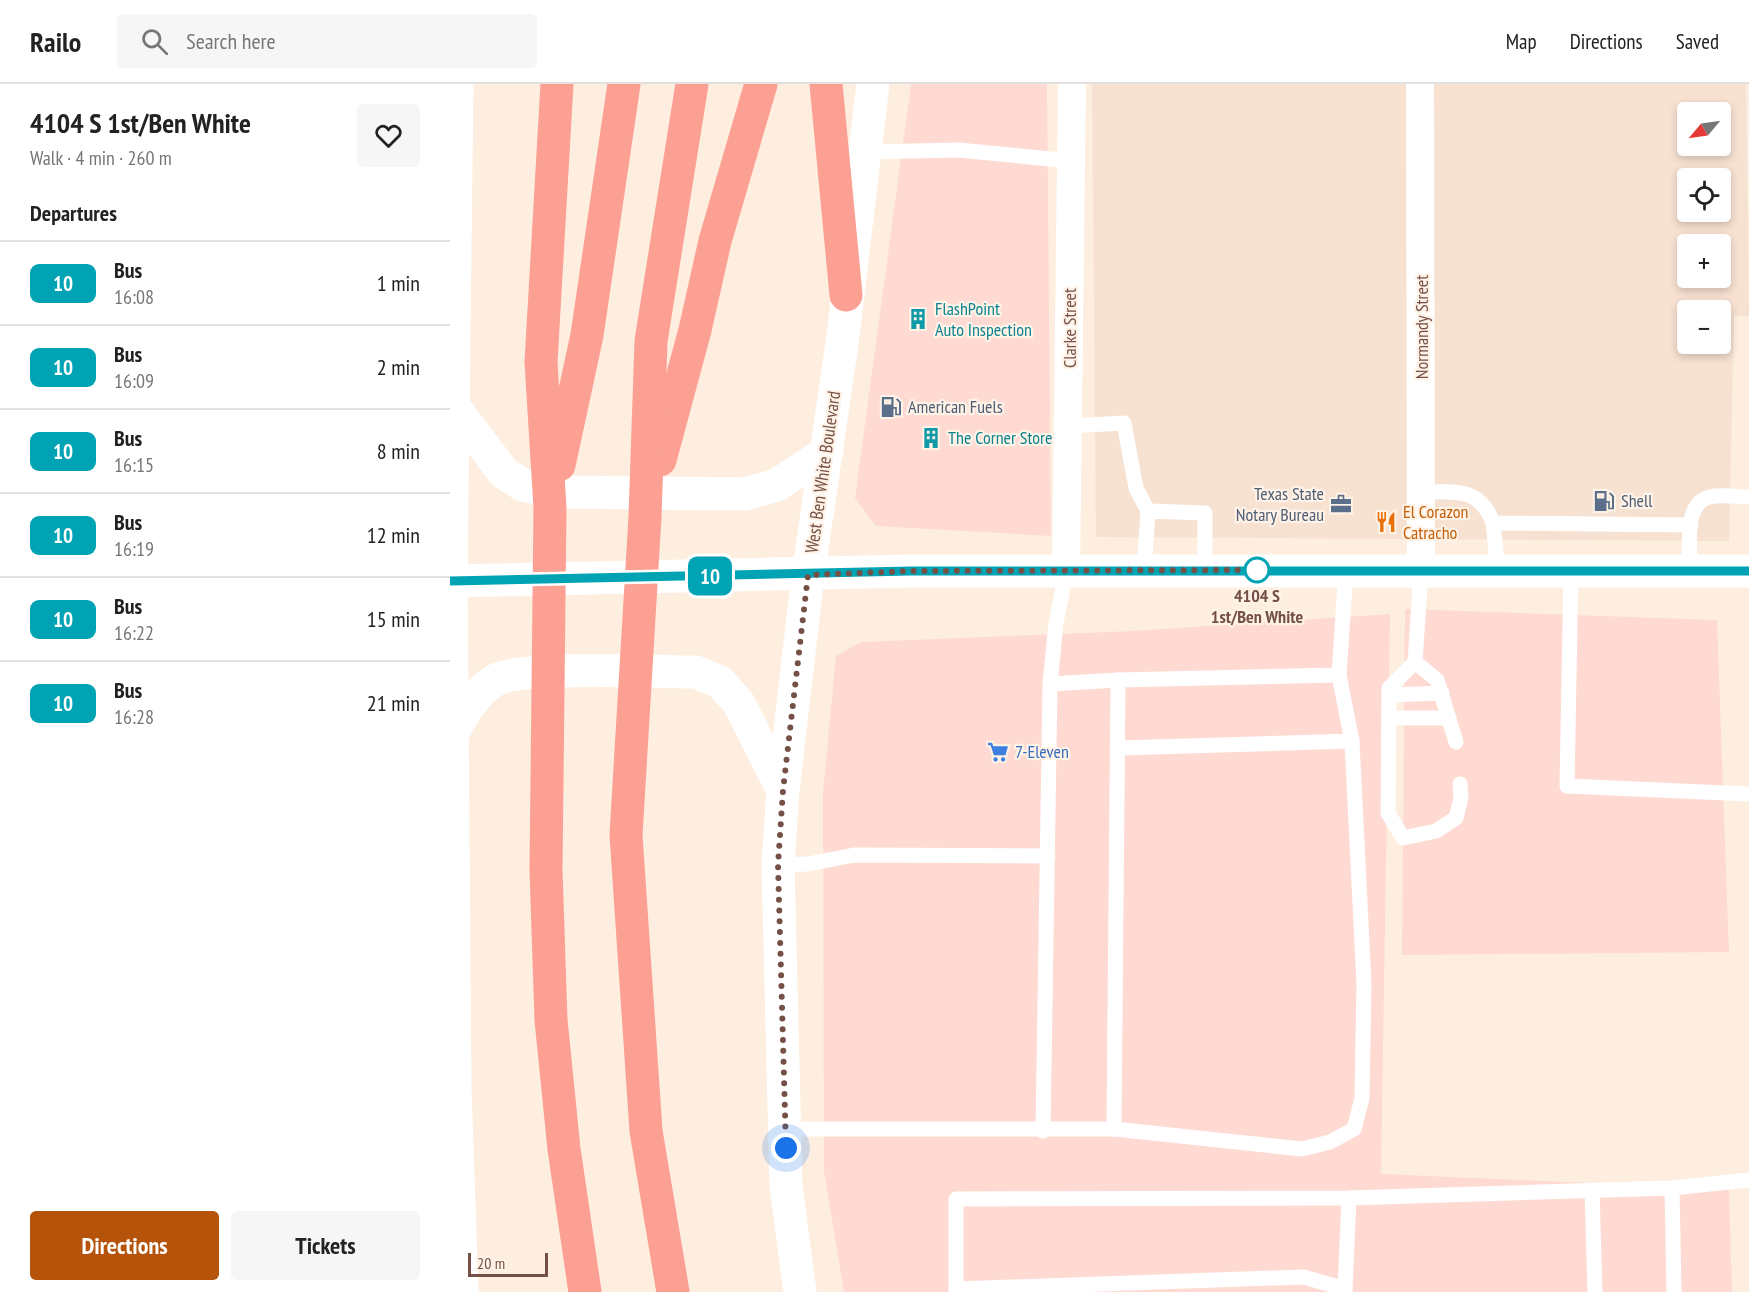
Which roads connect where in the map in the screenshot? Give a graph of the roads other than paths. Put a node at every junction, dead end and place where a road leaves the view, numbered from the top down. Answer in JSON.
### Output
{"nodes":[{"id":1,"x":457,"y":84,"type":"edge"},
{"id":2,"x":557,"y":84,"type":"edge"},
{"id":3,"x":624,"y":84,"type":"edge"},
{"id":4,"x":692,"y":84,"type":"edge"},
{"id":5,"x":761,"y":84,"type":"edge"},
{"id":6,"x":826,"y":84,"type":"edge"},
{"id":7,"x":873,"y":84,"type":"edge"},
{"id":8,"x":1072,"y":84,"type":"edge"},
{"id":9,"x":1420,"y":84,"type":"edge"},
{"id":10,"x":865,"y":152,"type":"junction"},
{"id":11,"x":1071,"y":161,"type":"junction"},
{"id":12,"x":846,"y":295,"type":"junction"},
{"id":13,"x":452,"y":328,"type":"edge"},
{"id":14,"x":454,"y":407,"type":"junction"},
{"id":15,"x":1069,"y":426,"type":"junction"},
{"id":16,"x":827,"y":452,"type":"junction"},
{"id":17,"x":1423,"y":492,"type":"junction"},
{"id":18,"x":1749,"y":497,"type":"edge"},
{"id":19,"x":550,"y":508,"type":"junction"},
{"id":20,"x":1148,"y":511,"type":"junction"},
{"id":21,"x":645,"y":517,"type":"junction"},
{"id":22,"x":1493,"y":523,"type":"junction"},
{"id":23,"x":1691,"y":525,"type":"junction"},
{"id":24,"x":1144,"y":570,"type":"junction"},
{"id":25,"x":1205,"y":570,"type":"junction"},
{"id":26,"x":1346,"y":570,"type":"junction"},
{"id":27,"x":1421,"y":570,"type":"junction"},
{"id":28,"x":1498,"y":570,"type":"junction"},
{"id":29,"x":1570,"y":570,"type":"junction"},
{"id":30,"x":1690,"y":570,"type":"junction"},
{"id":31,"x":1749,"y":571,"type":"edge"},
{"id":32,"x":1066,"y":572,"type":"junction"},
{"id":33,"x":808,"y":575,"type":"junction"},
{"id":34,"x":450,"y":581,"type":"edge"},
{"id":35,"x":1415,"y":662,"type":"junction"},
{"id":36,"x":1339,"y":675,"type":"junction"},
{"id":37,"x":1118,"y":680,"type":"junction"},
{"id":38,"x":1050,"y":684,"type":"junction"},
{"id":39,"x":1442,"y":693,"type":"junction"},
{"id":40,"x":1390,"y":695,"type":"junction"},
{"id":41,"x":1389,"y":718,"type":"junction"},
{"id":42,"x":1449,"y":718,"type":"junction"},
{"id":43,"x":452,"y":735,"type":"junction"},
{"id":44,"x":1352,"y":741,"type":"junction"},
{"id":45,"x":1456,"y":742,"type":"dead end"},
{"id":46,"x":1118,"y":748,"type":"junction"},
{"id":47,"x":1460,"y":784,"type":"dead end"},
{"id":48,"x":783,"y":790,"type":"junction"},
{"id":49,"x":1749,"y":794,"type":"edge"},
{"id":50,"x":1048,"y":856,"type":"junction"},
{"id":51,"x":778,"y":865,"type":"junction"},
{"id":52,"x":786,"y":1129,"type":"junction"},
{"id":53,"x":1114,"y":1129,"type":"junction"},
{"id":54,"x":1043,"y":1131,"type":"junction"},
{"id":55,"x":1749,"y":1180,"type":"edge"},
{"id":56,"x":1672,"y":1188,"type":"junction"},
{"id":57,"x":1592,"y":1190,"type":"junction"},
{"id":58,"x":1350,"y":1198,"type":"junction"},
{"id":59,"x":1345,"y":1291,"type":"edge"},
{"id":60,"x":462,"y":1292,"type":"edge"},
{"id":61,"x":585,"y":1292,"type":"edge"},
{"id":62,"x":673,"y":1292,"type":"edge"},
{"id":63,"x":800,"y":1292,"type":"edge"},
{"id":64,"x":1595,"y":1292,"type":"edge"},
{"id":65,"x":1674,"y":1292,"type":"edge"}],
"edges":[{"from":1,"to":13,"type":"main road"},
{"from":2,"to":19,"type":"highway"},
{"from":3,"to":19,"type":"highway"},
{"from":4,"to":21,"type":"highway"},
{"from":5,"to":21,"type":"highway"},
{"from":6,"to":12,"type":"highway"},
{"from":7,"to":10,"type":"main road","name":"West Ben White Boulevard"},
{"from":8,"to":11,"type":"street","name":"Clarke Street"},
{"from":9,"to":17,"type":"street","name":"Normandy Street"},
{"from":10,"to":11,"type":"lane"},
{"from":10,"to":12,"type":"main road","name":"West Ben White Boulevard"},
{"from":11,"to":15,"type":"street","name":"Clarke Street"},
{"from":12,"to":16,"type":"main road","name":"West Ben White Boulevard"},
{"from":13,"to":14,"type":"main road"},
{"from":14,"to":16,"type":"main road"},
{"from":14,"to":34,"type":"main road"},
{"from":15,"to":20,"type":"lane"},
{"from":15,"to":32,"type":"street","name":"Clarke Street"},
{"from":16,"to":33,"type":"main road","name":"West Ben White Boulevard"},
{"from":17,"to":22,"type":"lane"},
{"from":17,"to":27,"type":"street","name":"Normandy Street"},
{"from":18,"to":23,"type":"lane"},
{"from":19,"to":61,"type":"highway"},
{"from":20,"to":24,"type":"lane"},
{"from":20,"to":25,"type":"lane"},
{"from":21,"to":62,"type":"highway"},
{"from":22,"to":23,"type":"lane"},
{"from":22,"to":28,"type":"lane"},
{"from":23,"to":30,"type":"lane"},
{"from":24,"to":25,"type":"main road"},
{"from":24,"to":32,"type":"main road"},
{"from":25,"to":26,"type":"main road"},
{"from":26,"to":27,"type":"main road"},
{"from":26,"to":36,"type":"lane"},
{"from":27,"to":28,"type":"main road"},
{"from":27,"to":35,"type":"lane"},
{"from":28,"to":29,"type":"main road"},
{"from":29,"to":30,"type":"main road"},
{"from":29,"to":49,"type":"lane"},
{"from":30,"to":31,"type":"main road"},
{"from":32,"to":33,"type":"main road"},
{"from":32,"to":38,"type":"lane"},
{"from":33,"to":34,"type":"main road"},
{"from":33,"to":48,"type":"main road","name":"West Ben White Boulevard"},
{"from":34,"to":43,"type":"main road"},
{"from":35,"to":39,"type":"lane"},
{"from":35,"to":40,"type":"lane"},
{"from":36,"to":37,"type":"lane"},
{"from":36,"to":44,"type":"lane"},
{"from":37,"to":38,"type":"lane"},
{"from":37,"to":46,"type":"lane"},
{"from":38,"to":50,"type":"lane"},
{"from":39,"to":40,"type":"lane"},
{"from":39,"to":42,"type":"lane"},
{"from":40,"to":41,"type":"lane"},
{"from":41,"to":42,"type":"lane"},
{"from":41,"to":47,"type":"lane"},
{"from":42,"to":45,"type":"lane"},
{"from":43,"to":48,"type":"main road"},
{"from":43,"to":60,"type":"main road"},
{"from":44,"to":46,"type":"lane"},
{"from":44,"to":53,"type":"lane"},
{"from":46,"to":53,"type":"lane"},
{"from":48,"to":51,"type":"main road","name":"West Ben White Boulevard"},
{"from":50,"to":51,"type":"lane"},
{"from":50,"to":54,"type":"lane"},
{"from":51,"to":52,"type":"main road","name":"West Ben White Boulevard"},
{"from":52,"to":54,"type":"lane"},
{"from":52,"to":63,"type":"main road","name":"West Ben White Boulevard"},
{"from":53,"to":54,"type":"lane"},
{"from":55,"to":56,"type":"lane"},
{"from":56,"to":57,"type":"lane"},
{"from":56,"to":65,"type":"lane"},
{"from":57,"to":58,"type":"lane"},
{"from":57,"to":64,"type":"lane"},
{"from":58,"to":59,"type":"lane"},
{"from":58,"to":59,"type":"lane"}]}
